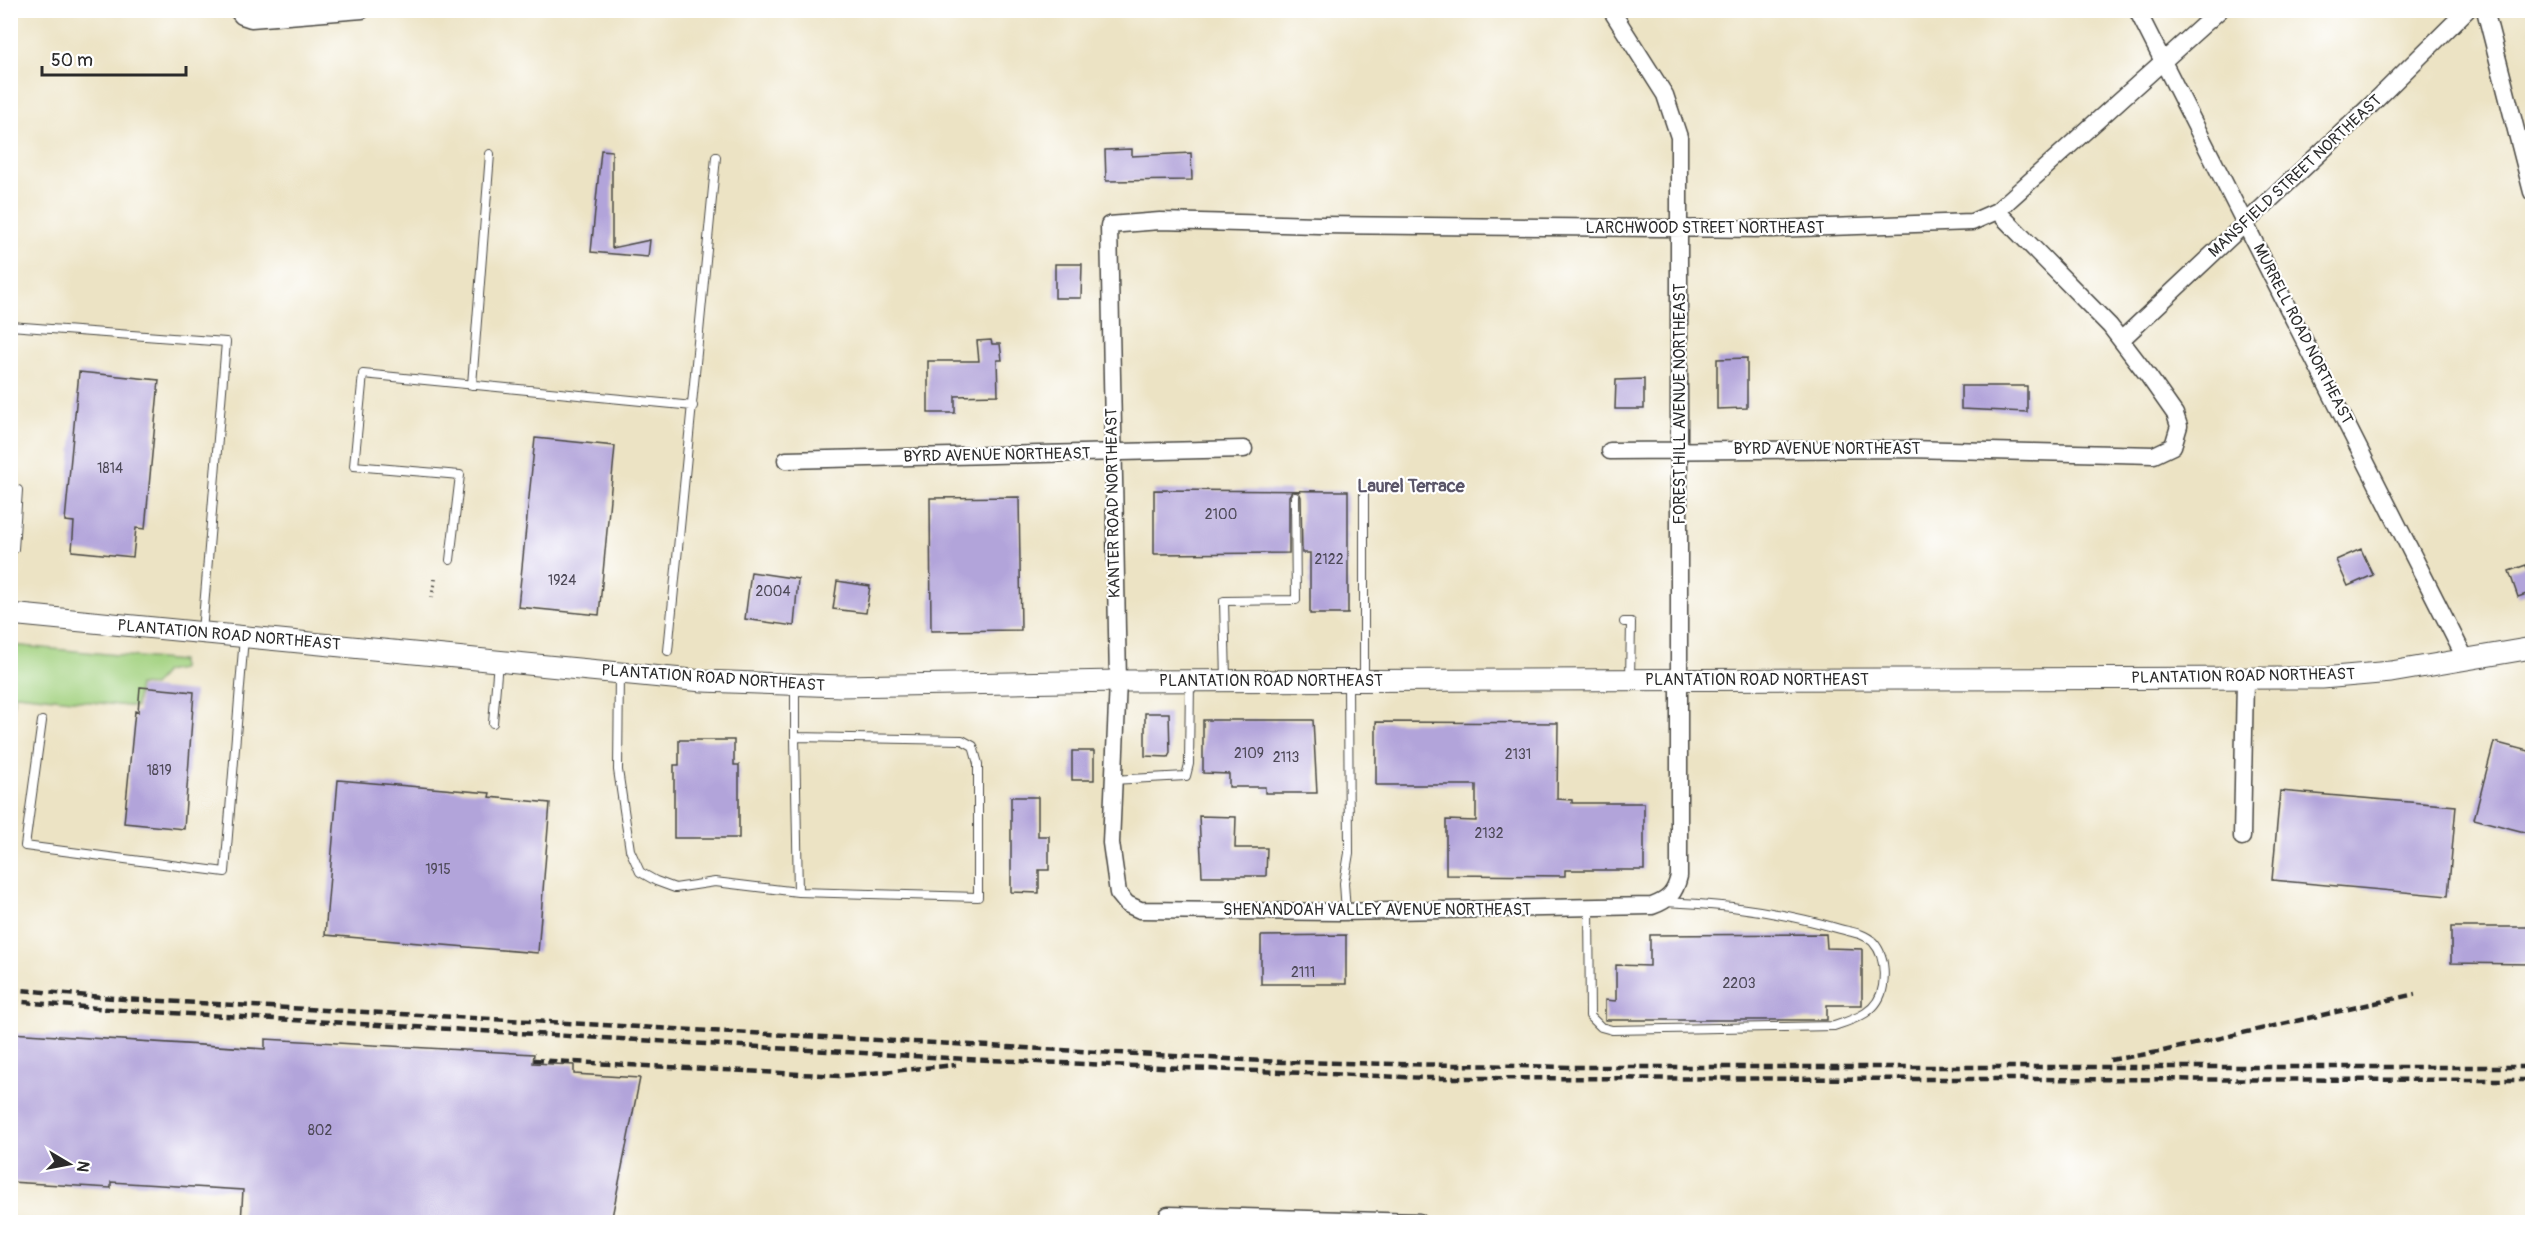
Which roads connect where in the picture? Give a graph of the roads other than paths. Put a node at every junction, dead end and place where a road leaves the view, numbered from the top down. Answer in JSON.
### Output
{"nodes":[{"id":1,"x":237,"y":10,"type":"edge"},
{"id":2,"x":362,"y":10,"type":"edge"},
{"id":3,"x":1611,"y":10,"type":"edge"},
{"id":4,"x":2137,"y":10,"type":"edge"},
{"id":5,"x":2220,"y":10,"type":"edge"},
{"id":6,"x":2467,"y":10,"type":"edge"},
{"id":7,"x":2485,"y":10,"type":"edge"},
{"id":8,"x":2163,"y":60,"type":"junction"},
{"id":9,"x":490,"y":154,"type":"dead end"},
{"id":10,"x":716,"y":157,"type":"dead end"},
{"id":11,"x":2532,"y":192,"type":"edge"},
{"id":12,"x":1997,"y":211,"type":"junction"},
{"id":13,"x":2246,"y":221,"type":"junction"},
{"id":14,"x":1109,"y":225,"type":"joint"},
{"id":15,"x":1679,"y":230,"type":"junction"},
{"id":16,"x":10,"y":326,"type":"edge"},
{"id":17,"x":2121,"y":340,"type":"junction"},
{"id":18,"x":472,"y":385,"type":"junction"},
{"id":19,"x":693,"y":406,"type":"junction"},
{"id":20,"x":1244,"y":449,"type":"dead end"},
{"id":21,"x":1679,"y":450,"type":"junction"},
{"id":22,"x":1610,"y":451,"type":"dead end"},
{"id":23,"x":1112,"y":452,"type":"junction"},
{"id":24,"x":786,"y":460,"type":"dead end"},
{"id":25,"x":10,"y":489,"type":"edge"},
{"id":26,"x":1364,"y":495,"type":"dead end"},
{"id":27,"x":1295,"y":497,"type":"dead end"},
{"id":28,"x":14,"y":549,"type":"dead end"},
{"id":29,"x":450,"y":560,"type":"dead end"},
{"id":30,"x":10,"y":614,"type":"edge"},
{"id":31,"x":1624,"y":622,"type":"dead end"},
{"id":32,"x":202,"y":632,"type":"junction"},
{"id":33,"x":244,"y":636,"type":"junction"},
{"id":34,"x":2532,"y":648,"type":"edge"},
{"id":35,"x":668,"y":651,"type":"dead end"},
{"id":36,"x":2466,"y":660,"type":"junction"},
{"id":37,"x":498,"y":661,"type":"junction"},
{"id":38,"x":619,"y":673,"type":"junction"},
{"id":39,"x":2245,"y":679,"type":"junction"},
{"id":40,"x":1190,"y":680,"type":"junction"},
{"id":41,"x":1630,"y":680,"type":"junction"},
{"id":42,"x":1679,"y":680,"type":"junction"},
{"id":43,"x":1118,"y":681,"type":"junction"},
{"id":44,"x":1226,"y":681,"type":"junction"},
{"id":45,"x":1356,"y":681,"type":"junction"},
{"id":46,"x":795,"y":685,"type":"junction"},
{"id":47,"x":42,"y":721,"type":"dead end"},
{"id":48,"x":494,"y":723,"type":"dead end"},
{"id":49,"x":795,"y":737,"type":"junction"},
{"id":50,"x":1112,"y":780,"type":"junction"},
{"id":51,"x":2242,"y":837,"type":"dead end"},
{"id":52,"x":798,"y":892,"type":"junction"},
{"id":53,"x":1664,"y":902,"type":"junction"},
{"id":54,"x":1588,"y":908,"type":"junction"},
{"id":55,"x":1346,"y":912,"type":"junction"},
{"id":56,"x":1168,"y":1215,"type":"dead end"},
{"id":57,"x":1252,"y":1221,"type":"edge"},
{"id":58,"x":1419,"y":1222,"type":"edge"}],
"edges":[{"from":1,"to":2,"type":"street"},
{"from":3,"to":15,"type":"street","name":"FOREST HILL AVENUE NORTHEAST"},
{"from":4,"to":8,"type":"street","name":"MURRELL ROAD NORTHEAST"},
{"from":5,"to":8,"type":"street","name":"LARCHWOOD STREET NORTHEAST"},
{"from":6,"to":13,"type":"street","name":"MANSFIELD STREET NORTHEAST"},
{"from":7,"to":11,"type":"street"},
{"from":8,"to":12,"type":"street","name":"LARCHWOOD STREET NORTHEAST"},
{"from":8,"to":13,"type":"street","name":"MURRELL ROAD NORTHEAST"},
{"from":9,"to":18,"type":"lane"},
{"from":10,"to":19,"type":"lane"},
{"from":12,"to":15,"type":"street","name":"LARCHWOOD STREET NORTHEAST"},
{"from":12,"to":17,"type":"street","name":"BYRD AVENUE NORTHEAST"},
{"from":13,"to":17,"type":"street","name":"MANSFIELD STREET NORTHEAST"},
{"from":13,"to":36,"type":"street","name":"MURRELL ROAD NORTHEAST"},
{"from":14,"to":15,"type":"street","name":"LARCHWOOD STREET NORTHEAST"},
{"from":14,"to":23,"type":"street","name":"KANTER ROAD NORTHEAST"},
{"from":15,"to":21,"type":"street","name":"FOREST HILL AVENUE NORTHEAST"},
{"from":16,"to":32,"type":"lane"},
{"from":17,"to":21,"type":"street","name":"BYRD AVENUE NORTHEAST"},
{"from":18,"to":19,"type":"lane"},
{"from":18,"to":29,"type":"lane"},
{"from":19,"to":35,"type":"lane"},
{"from":20,"to":23,"type":"street","name":"BYRD AVENUE NORTHEAST"},
{"from":21,"to":22,"type":"street","name":"BYRD AVENUE NORTHEAST"},
{"from":21,"to":42,"type":"street","name":"FOREST HILL AVENUE NORTHEAST"},
{"from":23,"to":24,"type":"street","name":"BYRD AVENUE NORTHEAST"},
{"from":23,"to":43,"type":"street","name":"KANTER ROAD NORTHEAST"},
{"from":25,"to":28,"type":"lane"},
{"from":26,"to":45,"type":"lane"},
{"from":27,"to":44,"type":"lane"},
{"from":30,"to":32,"type":"street","name":"PLANTATION ROAD NORTHEAST"},
{"from":31,"to":41,"type":"lane"},
{"from":32,"to":33,"type":"street","name":"PLANTATION ROAD NORTHEAST"},
{"from":33,"to":37,"type":"street","name":"PLANTATION ROAD NORTHEAST"},
{"from":33,"to":47,"type":"lane"},
{"from":34,"to":36,"type":"street","name":"PLANTATION ROAD NORTHEAST"},
{"from":36,"to":39,"type":"street","name":"PLANTATION ROAD NORTHEAST"},
{"from":37,"to":38,"type":"street","name":"PLANTATION ROAD NORTHEAST"},
{"from":37,"to":48,"type":"lane"},
{"from":38,"to":46,"type":"street","name":"PLANTATION ROAD NORTHEAST"},
{"from":38,"to":52,"type":"lane"},
{"from":39,"to":42,"type":"street","name":"PLANTATION ROAD NORTHEAST"},
{"from":39,"to":51,"type":"street"},
{"from":40,"to":43,"type":"street","name":"PLANTATION ROAD NORTHEAST"},
{"from":40,"to":44,"type":"street","name":"PLANTATION ROAD NORTHEAST"},
{"from":40,"to":50,"type":"lane"},
{"from":41,"to":42,"type":"street","name":"PLANTATION ROAD NORTHEAST"},
{"from":41,"to":45,"type":"street","name":"PLANTATION ROAD NORTHEAST"},
{"from":42,"to":53,"type":"street","name":"FOREST HILL AVENUE NORTHEAST"},
{"from":43,"to":46,"type":"street","name":"PLANTATION ROAD NORTHEAST"},
{"from":43,"to":50,"type":"street","name":"KANTER ROAD NORTHEAST"},
{"from":44,"to":45,"type":"street","name":"PLANTATION ROAD NORTHEAST"},
{"from":45,"to":55,"type":"lane"},
{"from":46,"to":49,"type":"lane"},
{"from":49,"to":52,"type":"lane"},
{"from":49,"to":52,"type":"lane"},
{"from":50,"to":55,"type":"street","name":"SHENANDOAH VALLEY AVENUE NORTHEAST"},
{"from":53,"to":54,"type":"street","name":"SHENANDOAH VALLEY AVENUE NORTHEAST"},
{"from":53,"to":54,"type":"lane"},
{"from":54,"to":55,"type":"street","name":"SHENANDOAH VALLEY AVENUE NORTHEAST"},
{"from":56,"to":57,"type":"street"},
{"from":57,"to":58,"type":"street"}]}
